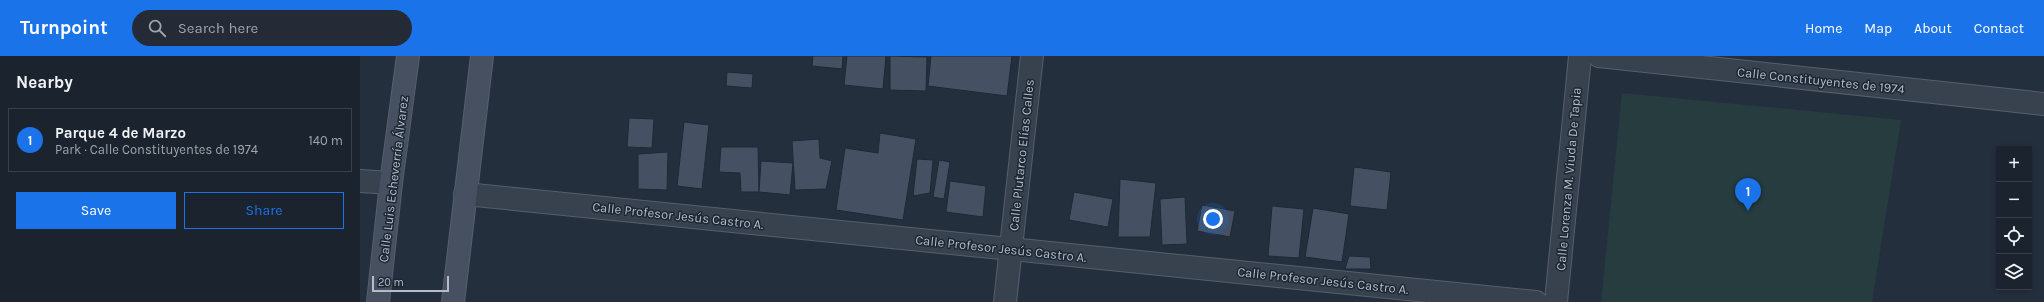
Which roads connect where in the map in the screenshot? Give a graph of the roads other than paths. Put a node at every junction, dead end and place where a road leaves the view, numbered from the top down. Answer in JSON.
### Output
{"nodes":[{"id":1,"x":408,"y":56,"type":"edge"},
{"id":2,"x":482,"y":56,"type":"edge"},
{"id":3,"x":1032,"y":56,"type":"edge"},
{"id":4,"x":1580,"y":56,"type":"edge"},
{"id":5,"x":1599,"y":56,"type":"edge"},
{"id":6,"x":2044,"y":104,"type":"edge"},
{"id":7,"x":360,"y":181,"type":"edge"},
{"id":8,"x":391,"y":183,"type":"junction"},
{"id":9,"x":465,"y":194,"type":"junction"},
{"id":10,"x":1011,"y":249,"type":"junction"},
{"id":11,"x":378,"y":302,"type":"edge"},
{"id":12,"x":453,"y":302,"type":"edge"},
{"id":13,"x":1005,"y":302,"type":"edge"},
{"id":14,"x":1536,"y":302,"type":"edge"},
{"id":15,"x":1556,"y":302,"type":"edge"}],
"edges":[{"from":1,"to":8,"type":"street","name":"Calle Luis Echeverría Álvarez"},
{"from":2,"to":9,"type":"street"},
{"from":3,"to":10,"type":"street","name":"Calle Plutarco Elías Calles"},
{"from":4,"to":15,"type":"street","name":"Calle Lorenza M. Viuda De Tapia"},
{"from":5,"to":6,"type":"street","name":"Calle Constituyentes de 1974"},
{"from":7,"to":8,"type":"street"},
{"from":8,"to":11,"type":"street","name":"Calle Luis Echeverría Álvarez"},
{"from":9,"to":10,"type":"street","name":"Calle Profesor Jesús Castro A."},
{"from":9,"to":12,"type":"street"},
{"from":10,"to":13,"type":"street","name":"Calle Plutarco Elías Calles"},
{"from":10,"to":14,"type":"street","name":"Calle Profesor Jesús Castro A."}]}
